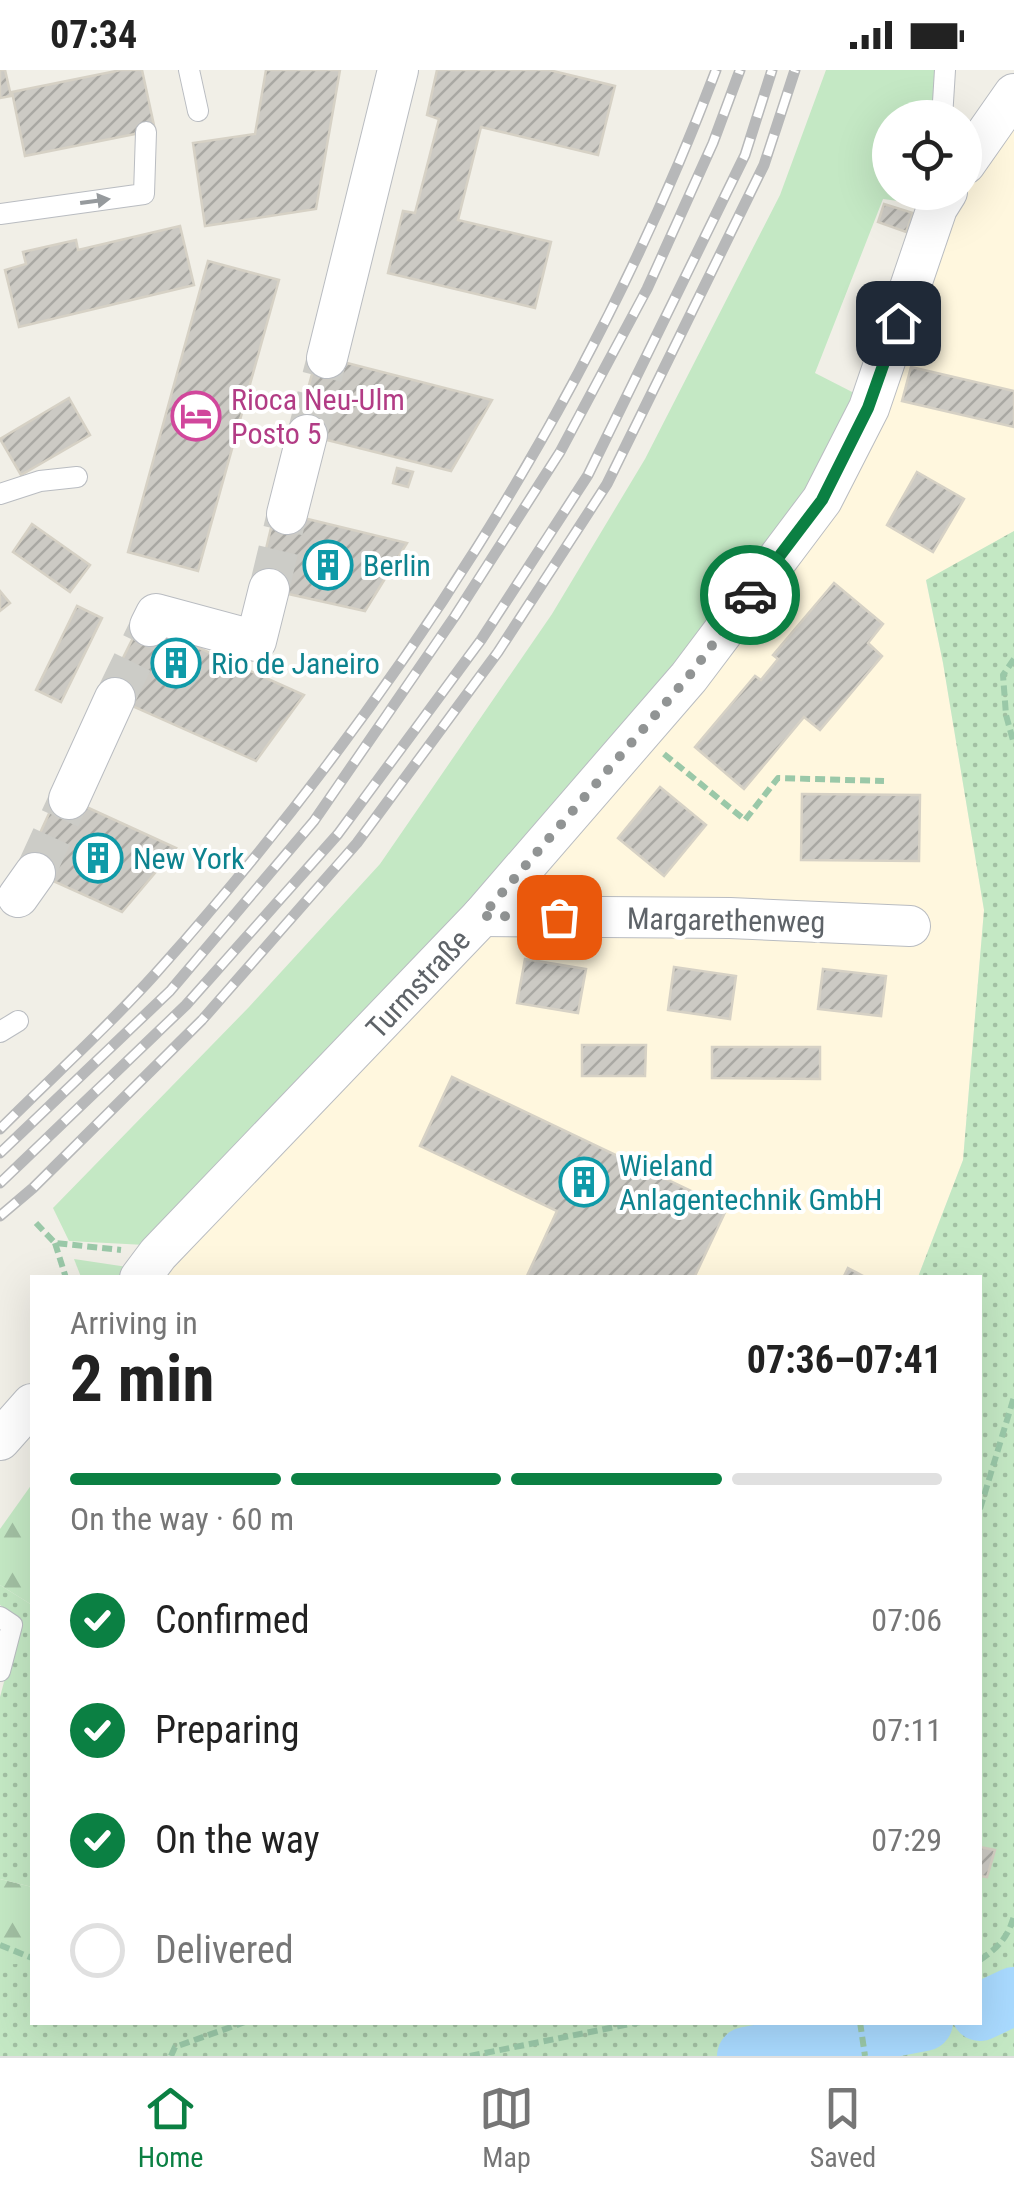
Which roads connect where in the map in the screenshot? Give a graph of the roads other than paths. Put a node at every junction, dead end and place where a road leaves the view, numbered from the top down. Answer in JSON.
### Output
{"nodes":[{"id":1,"x":189,"y":70,"type":"edge"},
{"id":2,"x":398,"y":70,"type":"edge"},
{"id":3,"x":945,"y":70,"type":"edge"},
{"id":4,"x":1014,"y":94,"type":"edge"},
{"id":5,"x":943,"y":100,"type":"edge"},
{"id":6,"x":198,"y":111,"type":"dead end"},
{"id":7,"x":146,"y":132,"type":"dead end"},
{"id":8,"x":982,"y":140,"type":"edge"},
{"id":9,"x":937,"y":210,"type":"edge"},
{"id":10,"x":0,"y":214,"type":"edge"},
{"id":11,"x":326,"y":358,"type":"tunnel mouth"},
{"id":12,"x":307,"y":436,"type":"tunnel mouth"},
{"id":13,"x":77,"y":477,"type":"dead end"},
{"id":14,"x":0,"y":494,"type":"edge"},
{"id":15,"x":288,"y":514,"type":"tunnel mouth"},
{"id":16,"x":269,"y":589,"type":"tunnel mouth"},
{"id":17,"x":150,"y":626,"type":"dead end"},
{"id":18,"x":116,"y":698,"type":"tunnel mouth"},
{"id":19,"x":69,"y":799,"type":"tunnel mouth"},
{"id":20,"x":482,"y":916,"type":"junction"},
{"id":21,"x":910,"y":926,"type":"dead end"},
{"id":22,"x":149,"y":1266,"type":"edge"},
{"id":23,"x":30,"y":1406,"type":"edge"},
{"id":24,"x":0,"y":1440,"type":"edge"},
{"id":25,"x":0,"y":1617,"type":"edge"},
{"id":26,"x":0,"y":1671,"type":"edge"}],
"edges":[{"from":1,"to":6,"type":"lane"},
{"from":2,"to":11,"type":"street"},
{"from":3,"to":5,"type":"lane"},
{"from":4,"to":8,"type":"street"},
{"from":10,"to":7,"type":"lane","one_way":true},
{"from":9,"to":20,"type":"street","name":"Turmstraße"},
{"from":12,"to":15,"type":"street"},
{"from":13,"to":14,"type":"lane"},
{"from":16,"to":17,"type":"street"},
{"from":18,"to":19,"type":"street"},
{"from":20,"to":21,"type":"street","name":"Margarethenweg"},
{"from":20,"to":22,"type":"street","name":"Turmstraße"},
{"from":23,"to":24,"type":"street"},
{"from":25,"to":26,"type":"lane"}]}
